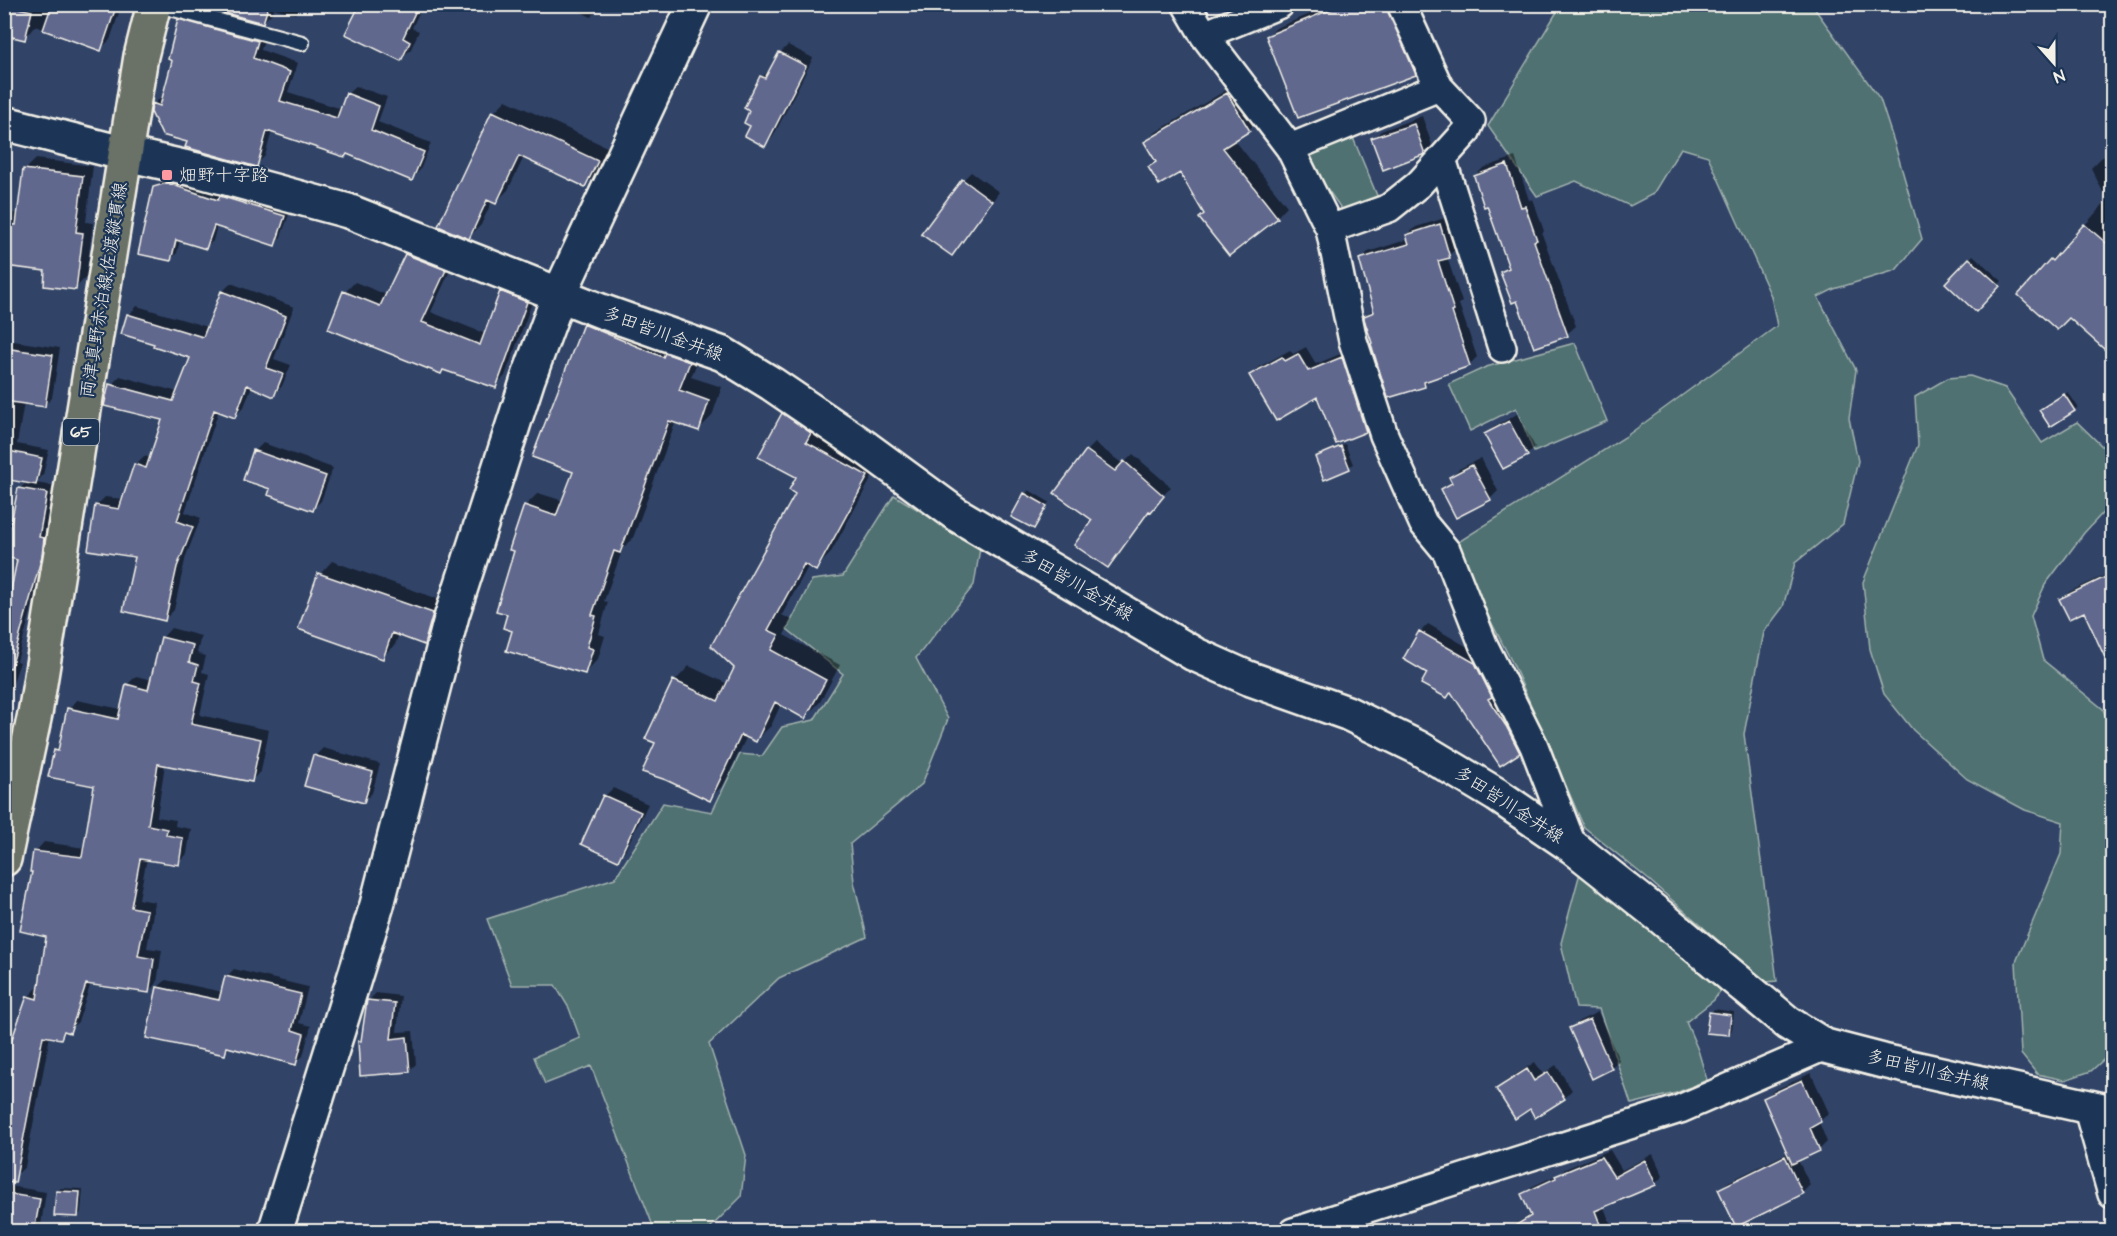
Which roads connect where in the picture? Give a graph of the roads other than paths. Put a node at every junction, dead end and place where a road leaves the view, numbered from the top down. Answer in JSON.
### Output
{"nodes":[{"id":1,"x":155,"y":4,"type":"edge"},
{"id":2,"x":695,"y":4,"type":"edge"},
{"id":3,"x":1186,"y":4,"type":"edge"},
{"id":4,"x":1280,"y":4,"type":"edge"},
{"id":5,"x":1401,"y":4,"type":"edge"},
{"id":6,"x":1204,"y":35,"type":"junction"},
{"id":7,"x":302,"y":43,"type":"dead end"},
{"id":8,"x":1439,"y":87,"type":"junction"},
{"id":9,"x":4,"y":123,"type":"edge"},
{"id":10,"x":1290,"y":148,"type":"junction"},
{"id":11,"x":126,"y":154,"type":"junction"},
{"id":12,"x":1442,"y":159,"type":"junction"},
{"id":13,"x":1330,"y":229,"type":"junction"},
{"id":14,"x":560,"y":295,"type":"junction"},
{"id":15,"x":1502,"y":348,"type":"dead end"},
{"id":16,"x":1573,"y":847,"type":"junction"},
{"id":17,"x":4,"y":859,"type":"edge"},
{"id":18,"x":1825,"y":1046,"type":"junction"},
{"id":19,"x":2100,"y":1109,"type":"edge"},
{"id":20,"x":2112,"y":1194,"type":"edge"},
{"id":21,"x":274,"y":1232,"type":"edge"},
{"id":22,"x":1293,"y":1232,"type":"edge"}],
"edges":[{"from":1,"to":7,"type":"lane"},
{"from":1,"to":11,"type":"main road","name":"両津真野赤泊線;佐渡縦貫線","number":"65"},
{"from":2,"to":14,"type":"main road"},
{"from":3,"to":6,"type":"street"},
{"from":4,"to":6,"type":"street"},
{"from":5,"to":8,"type":"street"},
{"from":6,"to":10,"type":"street"},
{"from":8,"to":10,"type":"street"},
{"from":8,"to":12,"type":"street"},
{"from":9,"to":11,"type":"main road","name":"多田皆川金井線"},
{"from":10,"to":13,"type":"street"},
{"from":11,"to":14,"type":"main road","name":"多田皆川金井線"},
{"from":11,"to":17,"type":"main road","name":"両津真野赤泊線;佐渡縦貫線","number":"65"},
{"from":12,"to":13,"type":"street"},
{"from":12,"to":15,"type":"street"},
{"from":13,"to":16,"type":"street"},
{"from":14,"to":16,"type":"main road","name":"多田皆川金井線"},
{"from":14,"to":21,"type":"main road"},
{"from":16,"to":18,"type":"main road","name":"多田皆川金井線"},
{"from":18,"to":19,"type":"main road","name":"多田皆川金井線"},
{"from":18,"to":22,"type":"street"},
{"from":19,"to":20,"type":"street"}]}
